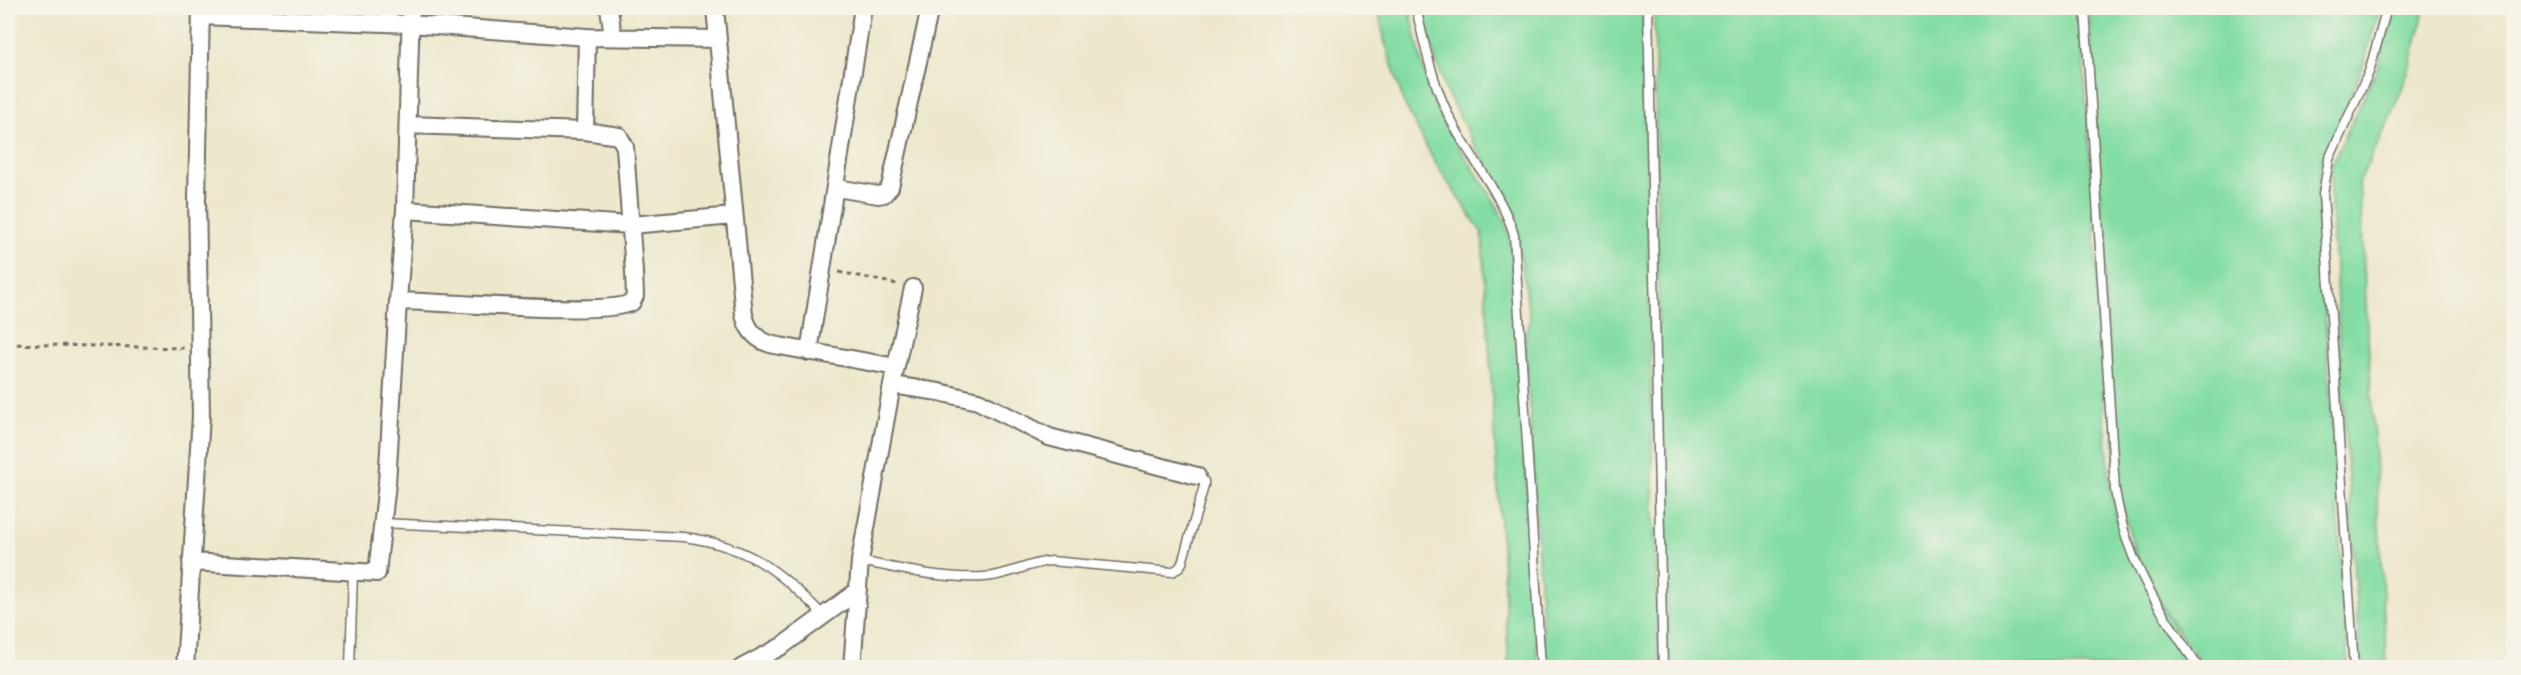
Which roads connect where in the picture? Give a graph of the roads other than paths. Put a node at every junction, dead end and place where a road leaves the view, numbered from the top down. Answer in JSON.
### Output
{"nodes":[{"id":1,"x":609,"y":8,"type":"edge"},
{"id":2,"x":715,"y":8,"type":"edge"},
{"id":3,"x":863,"y":8,"type":"edge"},
{"id":4,"x":930,"y":8,"type":"edge"},
{"id":5,"x":1416,"y":8,"type":"edge"},
{"id":6,"x":1648,"y":8,"type":"edge"},
{"id":7,"x":2085,"y":8,"type":"edge"},
{"id":8,"x":2387,"y":8,"type":"edge"},
{"id":9,"x":201,"y":12,"type":"edge"},
{"id":10,"x":410,"y":16,"type":"edge"},
{"id":11,"x":587,"y":37,"type":"junction"},
{"id":12,"x":613,"y":37,"type":"junction"},
{"id":13,"x":718,"y":39,"type":"junction"},
{"id":14,"x":408,"y":125,"type":"junction"},
{"id":15,"x":585,"y":131,"type":"junction"},
{"id":16,"x":837,"y":188,"type":"junction"},
{"id":17,"x":405,"y":210,"type":"junction"},
{"id":18,"x":734,"y":216,"type":"junction"},
{"id":19,"x":631,"y":225,"type":"junction"},
{"id":20,"x":913,"y":288,"type":"road end"},
{"id":21,"x":398,"y":301,"type":"junction"},
{"id":22,"x":809,"y":352,"type":"junction"},
{"id":23,"x":896,"y":368,"type":"junction"},
{"id":24,"x":892,"y":385,"type":"junction"},
{"id":25,"x":1197,"y":476,"type":"joint"},
{"id":26,"x":382,"y":524,"type":"junction"},
{"id":27,"x":860,"y":561,"type":"junction"},
{"id":28,"x":190,"y":562,"type":"junction"},
{"id":29,"x":353,"y":573,"type":"junction"},
{"id":30,"x":856,"y":592,"type":"junction"},
{"id":31,"x":824,"y":616,"type":"junction"},
{"id":32,"x":185,"y":668,"type":"edge"},
{"id":33,"x":350,"y":668,"type":"edge"},
{"id":34,"x":741,"y":668,"type":"edge"},
{"id":35,"x":852,"y":668,"type":"edge"},
{"id":36,"x":1541,"y":668,"type":"edge"},
{"id":37,"x":1663,"y":668,"type":"edge"},
{"id":38,"x":2199,"y":668,"type":"edge"},
{"id":39,"x":2354,"y":668,"type":"edge"}],
"edges":[{"from":1,"to":12,"type":"street"},
{"from":2,"to":13,"type":"street"},
{"from":3,"to":16,"type":"street"},
{"from":4,"to":16,"type":"street"},
{"from":5,"to":36,"type":"lane"},
{"from":6,"to":37,"type":"lane"},
{"from":7,"to":38,"type":"lane"},
{"from":8,"to":39,"type":"lane"},
{"from":9,"to":10,"type":"street"},
{"from":9,"to":28,"type":"street"},
{"from":10,"to":11,"type":"street"},
{"from":10,"to":14,"type":"street"},
{"from":11,"to":12,"type":"street"},
{"from":11,"to":15,"type":"street"},
{"from":12,"to":13,"type":"street"},
{"from":13,"to":18,"type":"street"},
{"from":14,"to":15,"type":"street"},
{"from":14,"to":17,"type":"street"},
{"from":15,"to":19,"type":"street"},
{"from":16,"to":22,"type":"street"},
{"from":17,"to":19,"type":"street"},
{"from":17,"to":21,"type":"street"},
{"from":18,"to":19,"type":"street"},
{"from":18,"to":22,"type":"street"},
{"from":19,"to":21,"type":"street"},
{"from":20,"to":23,"type":"street"},
{"from":21,"to":26,"type":"street"},
{"from":22,"to":23,"type":"street"},
{"from":23,"to":24,"type":"street"},
{"from":24,"to":25,"type":"street"},
{"from":24,"to":27,"type":"street"},
{"from":25,"to":27,"type":"lane"},
{"from":26,"to":29,"type":"street"},
{"from":26,"to":31,"type":"lane"},
{"from":27,"to":30,"type":"street"},
{"from":28,"to":29,"type":"street"},
{"from":28,"to":32,"type":"street"},
{"from":29,"to":33,"type":"lane"},
{"from":30,"to":31,"type":"street"},
{"from":30,"to":35,"type":"street"},
{"from":31,"to":34,"type":"street"}]}
